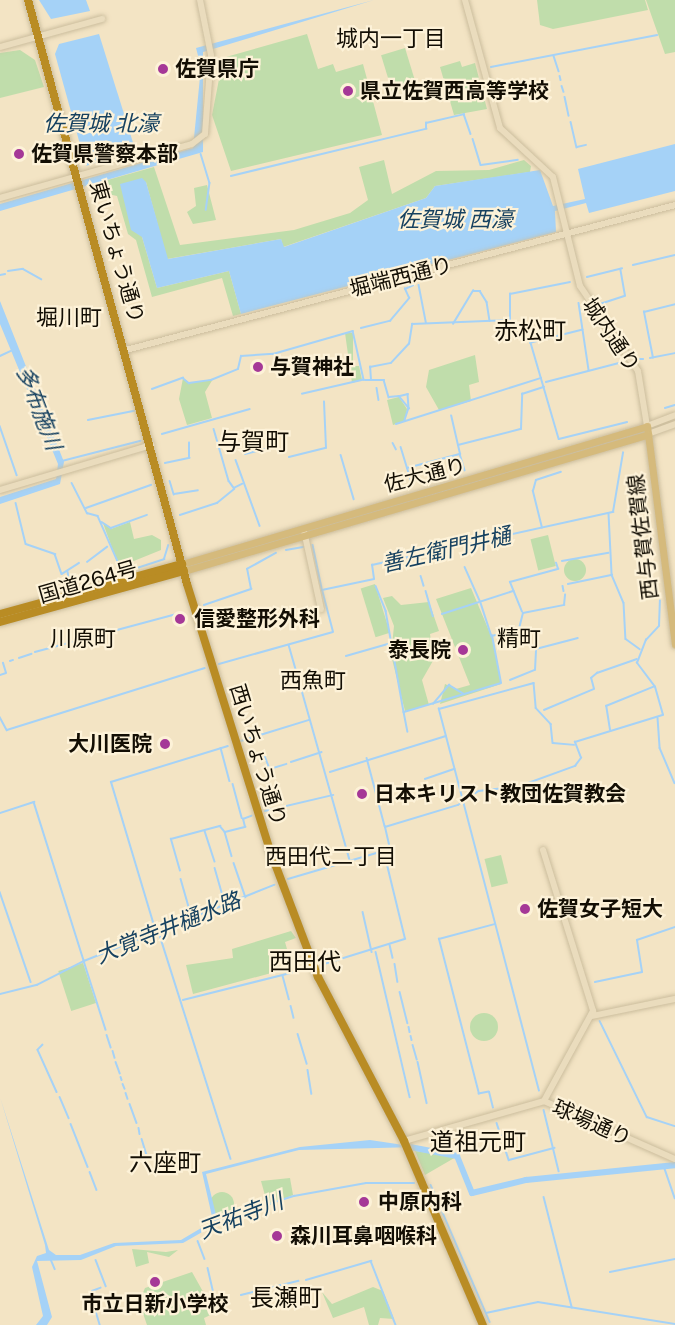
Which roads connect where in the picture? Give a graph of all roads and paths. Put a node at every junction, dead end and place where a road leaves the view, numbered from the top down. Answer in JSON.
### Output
{"nodes":[{"id":1,"x":28,"y":0,"type":"edge"},
{"id":2,"x":200,"y":0,"type":"edge"},
{"id":3,"x":465,"y":0,"type":"edge"},
{"id":4,"x":102,"y":19,"type":"dead end"},
{"id":5,"x":38,"y":36,"type":"junction"},
{"id":6,"x":0,"y":46,"type":"edge"},
{"id":7,"x":78,"y":182,"type":"junction"},
{"id":8,"x":0,"y":198,"type":"edge"},
{"id":9,"x":675,"y":205,"type":"edge"},
{"id":10,"x":568,"y":234,"type":"junction"},
{"id":11,"x":126,"y":350,"type":"junction"},
{"id":12,"x":675,"y":415,"type":"edge"},
{"id":13,"x":675,"y":424,"type":"edge"},
{"id":14,"x":647,"y":430,"type":"junction"},
{"id":15,"x":152,"y":445,"type":"junction"},
{"id":16,"x":0,"y":490,"type":"edge"},
{"id":17,"x":303,"y":525,"type":"junction"},
{"id":18,"x":304,"y":533,"type":"junction"},
{"id":19,"x":183,"y":568,"type":"junction"},
{"id":20,"x":321,"y":609,"type":"dead end"},
{"id":21,"x":0,"y":614,"type":"edge"},
{"id":22,"x":0,"y":622,"type":"edge"},
{"id":23,"x":675,"y":644,"type":"edge"},
{"id":24,"x":543,"y":850,"type":"dead end"},
{"id":25,"x":675,"y":999,"type":"edge"},
{"id":26,"x":592,"y":1016,"type":"junction"},
{"id":27,"x":544,"y":1101,"type":"junction"},
{"id":28,"x":404,"y":1141,"type":"junction"},
{"id":29,"x":674,"y":1159,"type":"edge"},
{"id":30,"x":483,"y":1325,"type":"edge"}],
"edges":[{"from":1,"to":5,"type":"highway","name":"東いちょう通り"},
{"from":2,"to":7,"type":"street"},
{"from":3,"to":10,"type":"street","name":"城内通り"},
{"from":4,"to":5,"type":"street"},
{"from":5,"to":6,"type":"street"},
{"from":5,"to":7,"type":"highway","name":"東いちょう通り"},
{"from":7,"to":8,"type":"street"},
{"from":7,"to":11,"type":"highway","name":"東いちょう通り"},
{"from":9,"to":10,"type":"street","name":"堀端西通り"},
{"from":10,"to":11,"type":"street","name":"堀端西通り"},
{"from":10,"to":14,"type":"street","name":"城内通り"},
{"from":11,"to":15,"type":"highway","name":"東いちょう通り"},
{"from":12,"to":14,"type":"street","name":"佐大通り"},
{"from":13,"to":14,"type":"street","name":"佐大通り"},
{"from":14,"to":17,"type":"main road","name":"佐大通り"},
{"from":14,"to":18,"type":"main road","name":"佐大通り"},
{"from":14,"to":23,"type":"main road","name":"西与賀佐賀線"},
{"from":15,"to":16,"type":"street"},
{"from":15,"to":19,"type":"highway","name":"西いちょう通り"},
{"from":17,"to":18,"type":"street"},
{"from":17,"to":19,"type":"main road","name":"佐大通り"},
{"from":18,"to":19,"type":"main road","name":"佐大通り"},
{"from":18,"to":20,"type":"street"},
{"from":19,"to":21,"type":"highway","name":"国道264号"},
{"from":19,"to":22,"type":"highway","name":"国道264号"},
{"from":19,"to":28,"type":"highway","name":"西いちょう通り"},
{"from":24,"to":26,"type":"street"},
{"from":25,"to":26,"type":"street"},
{"from":26,"to":27,"type":"street"},
{"from":27,"to":28,"type":"street","name":"球場通り"},
{"from":27,"to":29,"type":"street","name":"球場通り"},
{"from":28,"to":30,"type":"highway","name":"西いちょう通り"}]}
